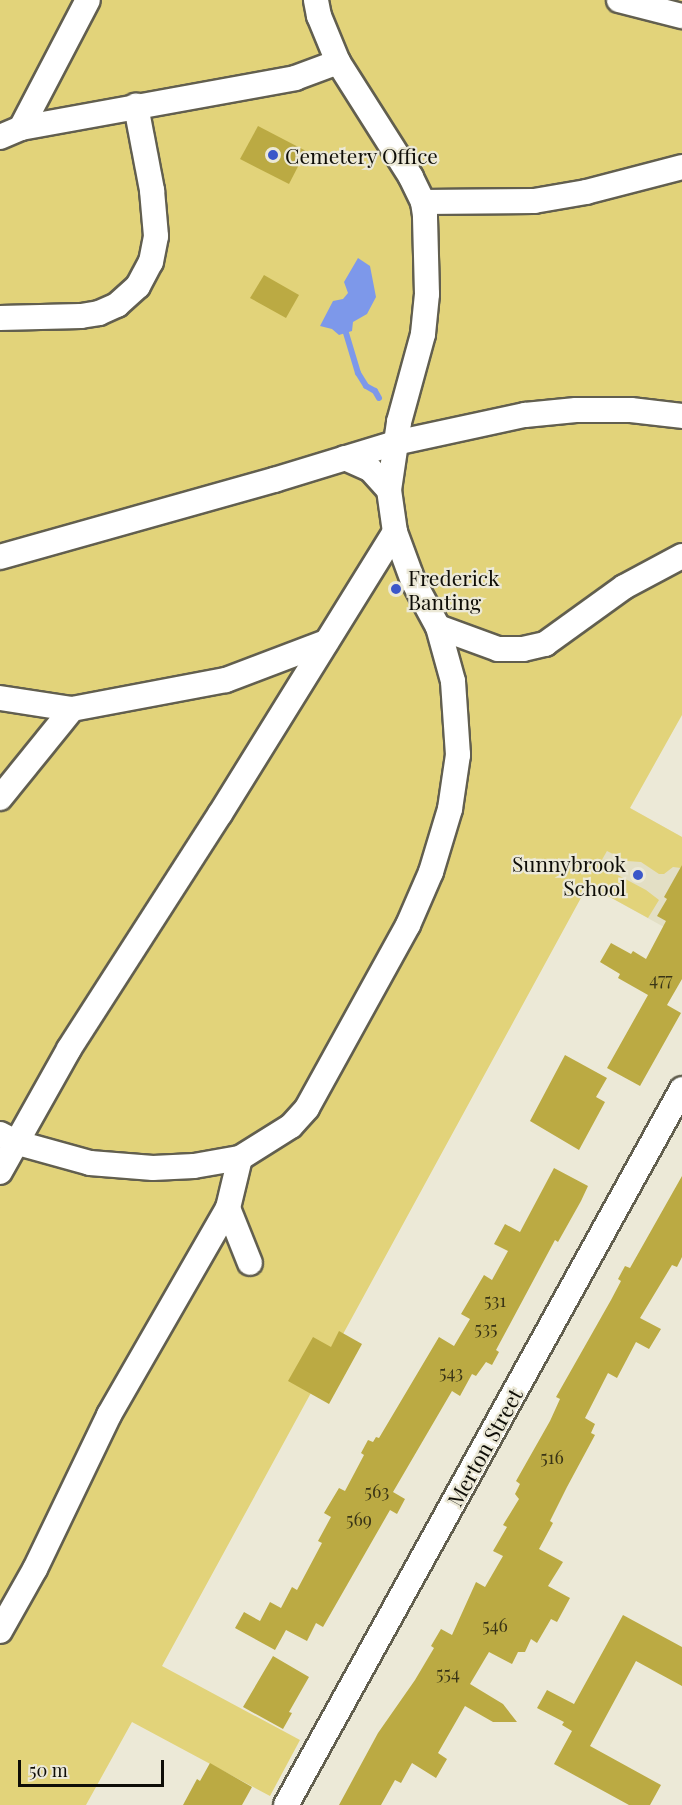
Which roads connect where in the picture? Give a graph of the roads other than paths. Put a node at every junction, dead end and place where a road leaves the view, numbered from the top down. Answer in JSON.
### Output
{"nodes":[{"id":1,"x":88,"y":0,"type":"edge"},
{"id":2,"x":316,"y":0,"type":"edge"},
{"id":3,"x":619,"y":0,"type":"edge"},
{"id":4,"x":682,"y":16,"type":"edge"},
{"id":5,"x":338,"y":62,"type":"junction"},
{"id":6,"x":136,"y":106,"type":"junction"},
{"id":7,"x":10,"y":133,"type":"edge"},
{"id":8,"x":682,"y":167,"type":"edge"},
{"id":9,"x":423,"y":202,"type":"junction"},
{"id":10,"x":0,"y":318,"type":"edge"},
{"id":11,"x":682,"y":417,"type":"edge"},
{"id":12,"x":395,"y":443,"type":"junction"},
{"id":13,"x":345,"y":458,"type":"junction"},
{"id":14,"x":389,"y":490,"type":"junction"},
{"id":15,"x":395,"y":532,"type":"junction"},
{"id":16,"x":682,"y":556,"type":"edge"},
{"id":17,"x":0,"y":557,"type":"edge"},
{"id":18,"x":438,"y":627,"type":"junction"},
{"id":19,"x":326,"y":642,"type":"junction"},
{"id":20,"x":0,"y":698,"type":"edge"},
{"id":21,"x":72,"y":709,"type":"junction"},
{"id":22,"x":0,"y":798,"type":"edge"},
{"id":23,"x":682,"y":1089,"type":"edge"},
{"id":24,"x":9,"y":1138,"type":"edge"},
{"id":25,"x":240,"y":1158,"type":"junction"},
{"id":26,"x":0,"y":1172,"type":"edge"},
{"id":27,"x":228,"y":1208,"type":"junction"},
{"id":28,"x":250,"y":1263,"type":"dead end"},
{"id":29,"x":0,"y":1631,"type":"edge"},
{"id":30,"x":286,"y":1805,"type":"edge"}],
"edges":[{"from":1,"to":7,"type":"street"},
{"from":2,"to":5,"type":"street"},
{"from":3,"to":4,"type":"street"},
{"from":5,"to":6,"type":"street"},
{"from":5,"to":9,"type":"street"},
{"from":6,"to":7,"type":"street"},
{"from":6,"to":10,"type":"street"},
{"from":8,"to":9,"type":"street"},
{"from":9,"to":12,"type":"street"},
{"from":11,"to":12,"type":"street"},
{"from":12,"to":13,"type":"street"},
{"from":12,"to":14,"type":"street"},
{"from":13,"to":14,"type":"street"},
{"from":13,"to":17,"type":"street"},
{"from":14,"to":15,"type":"street"},
{"from":15,"to":18,"type":"street"},
{"from":15,"to":19,"type":"street"},
{"from":16,"to":18,"type":"street"},
{"from":18,"to":25,"type":"street"},
{"from":19,"to":21,"type":"street"},
{"from":19,"to":24,"type":"street"},
{"from":20,"to":21,"type":"street"},
{"from":21,"to":22,"type":"street"},
{"from":23,"to":30,"type":"street","name":"Merton Street"},
{"from":24,"to":25,"type":"street"},
{"from":24,"to":26,"type":"street"},
{"from":25,"to":27,"type":"street"},
{"from":27,"to":28,"type":"street"},
{"from":27,"to":29,"type":"street"}]}
